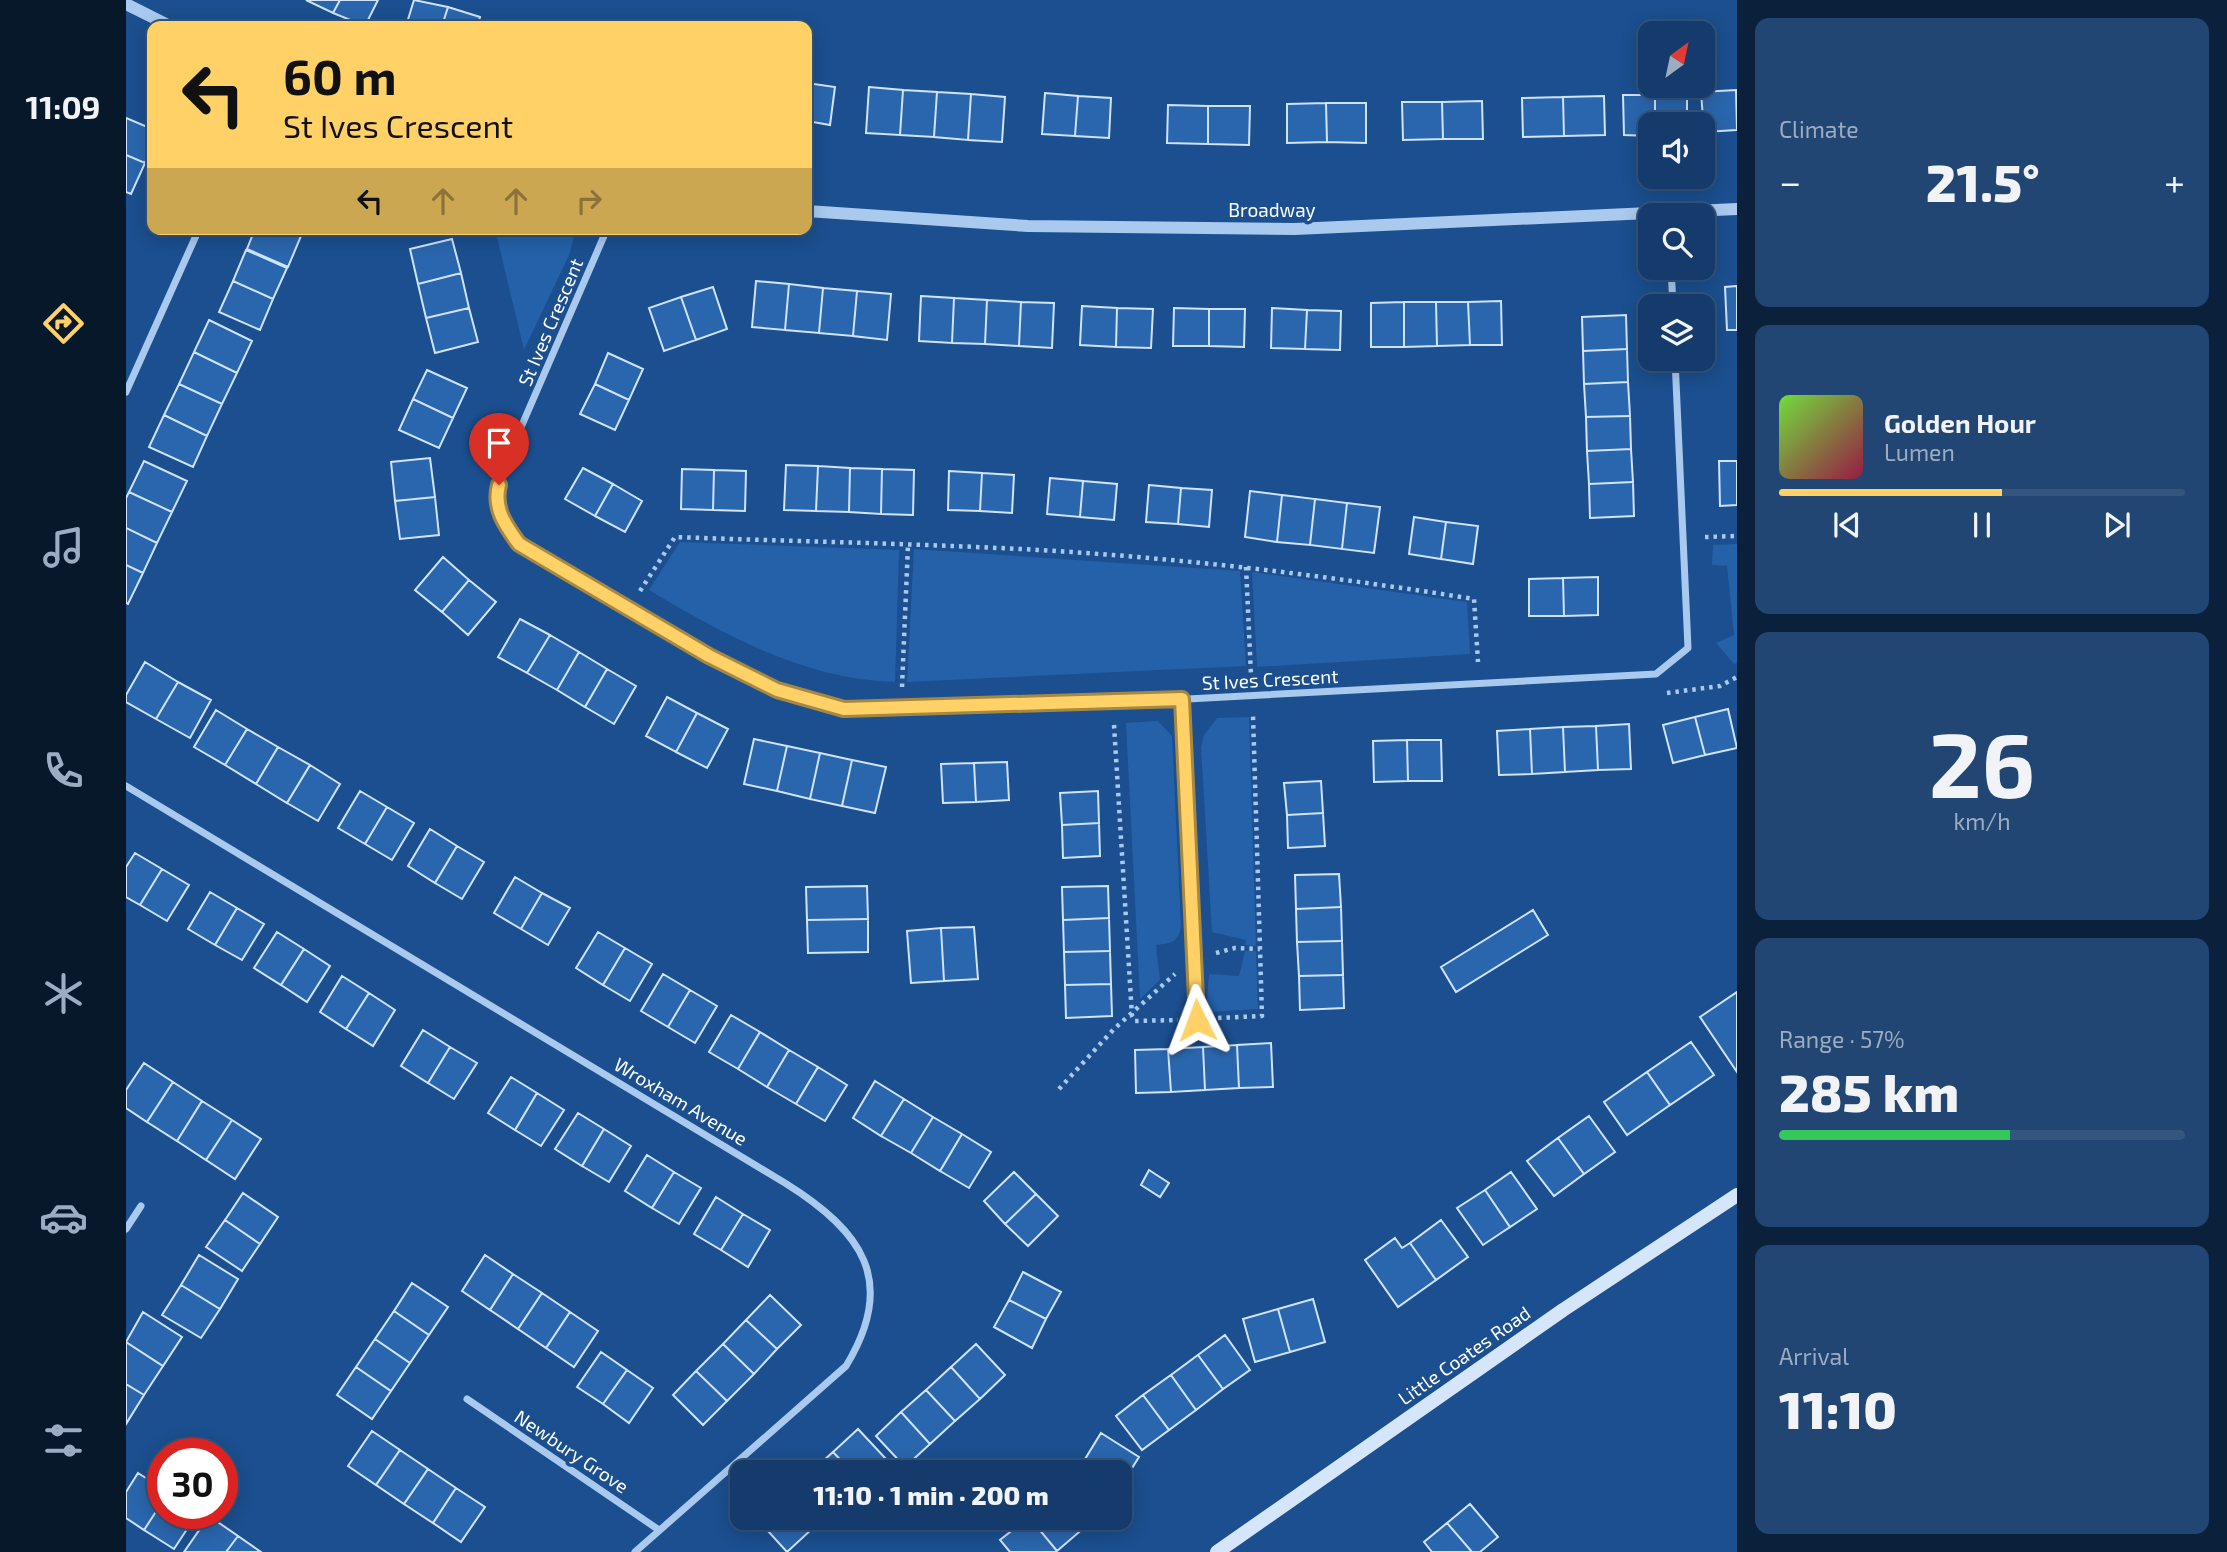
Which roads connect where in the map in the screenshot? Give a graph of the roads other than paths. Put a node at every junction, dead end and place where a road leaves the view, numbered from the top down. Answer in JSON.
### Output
{"nodes":[{"id":1,"x":126,"y":4,"type":"edge"},
{"id":2,"x":160,"y":21,"type":"edge"},
{"id":3,"x":1737,"y":209,"type":"edge"},
{"id":4,"x":812,"y":211,"type":"edge"},
{"id":5,"x":1715,"y":211,"type":"edge"},
{"id":6,"x":1638,"y":215,"type":"edge"},
{"id":7,"x":196,"y":235,"type":"edge"},
{"id":8,"x":604,"y":235,"type":"edge"},
{"id":9,"x":1676,"y":371,"type":"edge"},
{"id":10,"x":126,"y":392,"type":"edge"},
{"id":11,"x":1182,"y":699,"type":"junction"},
{"id":12,"x":126,"y":786,"type":"edge"},
{"id":13,"x":1197,"y":1020,"type":"dead end"},
{"id":14,"x":1737,"y":1195,"type":"edge"},
{"id":15,"x":141,"y":1206,"type":"dead end"},
{"id":16,"x":126,"y":1229,"type":"edge"},
{"id":17,"x":467,"y":1399,"type":"dead end"},
{"id":18,"x":659,"y":1530,"type":"junction"},
{"id":19,"x":1225,"y":1550,"type":"edge"},
{"id":20,"x":635,"y":1552,"type":"edge"}],
"edges":[{"from":1,"to":2,"type":"street"},
{"from":3,"to":5,"type":"street","name":"Broadway"},
{"from":4,"to":6,"type":"street","name":"Broadway"},
{"from":7,"to":10,"type":"street"},
{"from":8,"to":11,"type":"street","name":"St Ives Crescent"},
{"from":9,"to":11,"type":"street","name":"St Ives Crescent"},
{"from":11,"to":13,"type":"street"},
{"from":12,"to":18,"type":"street","name":"Wroxham Avenue"},
{"from":14,"to":19,"type":"main road","name":"Little Coates Road"},
{"from":15,"to":16,"type":"street"},
{"from":17,"to":18,"type":"street","name":"Newbury Grove"},
{"from":18,"to":20,"type":"street","name":"Wroxham Avenue"}]}
